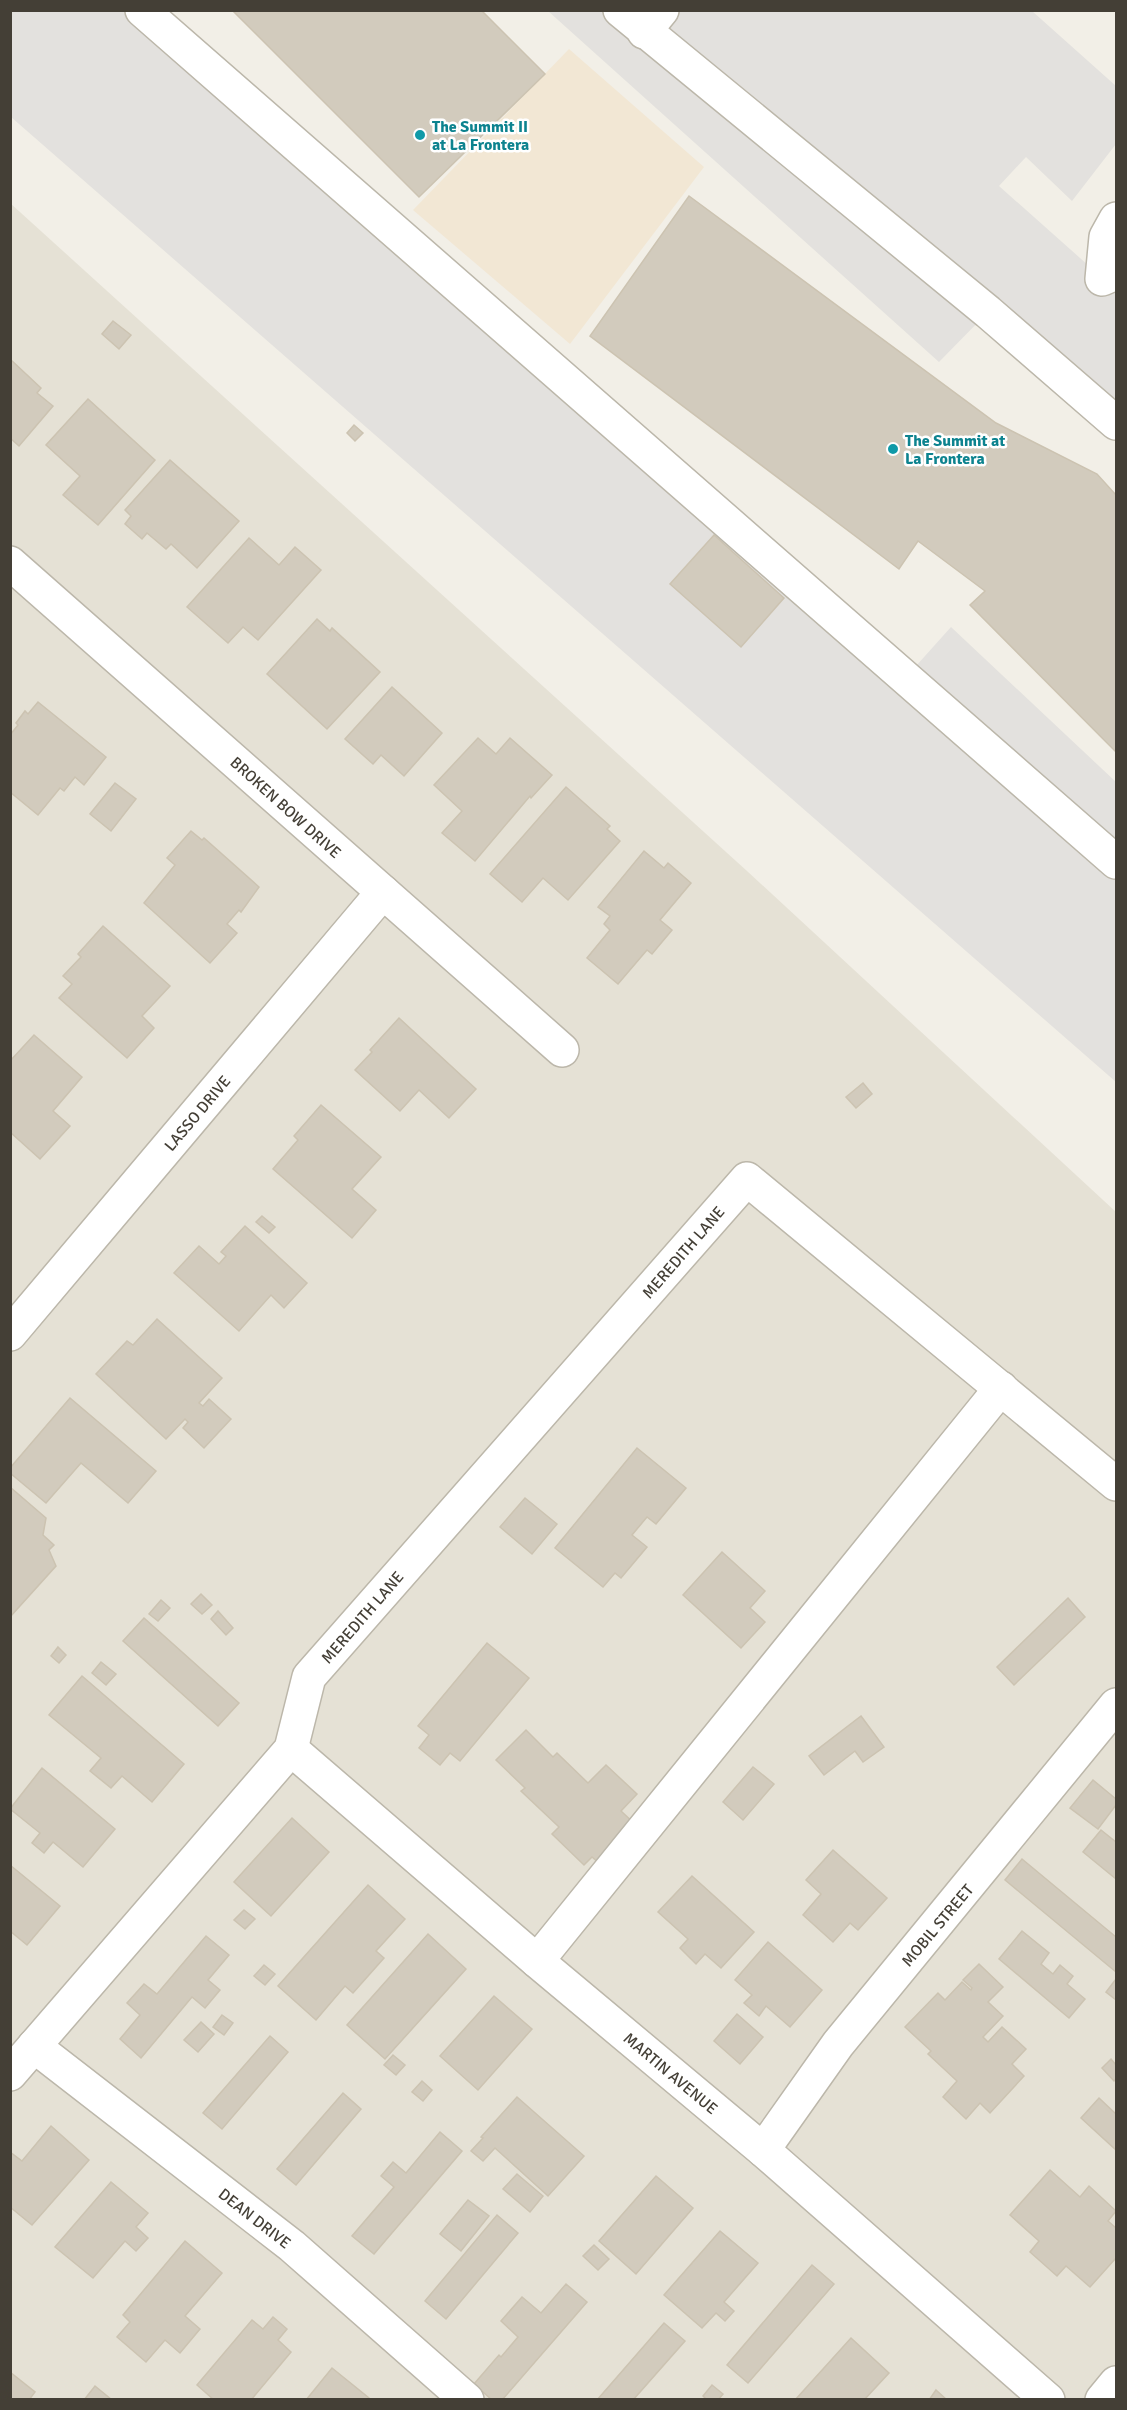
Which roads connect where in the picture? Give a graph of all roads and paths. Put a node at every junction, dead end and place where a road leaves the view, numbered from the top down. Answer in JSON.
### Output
{"nodes":[{"id":1,"x":142,"y":10,"type":"edge"},
{"id":2,"x":642,"y":18,"type":"edge"},
{"id":3,"x":1116,"y":219,"type":"edge"},
{"id":4,"x":1116,"y":273,"type":"edge"},
{"id":5,"x":1116,"y":423,"type":"edge"},
{"id":6,"x":14,"y":574,"type":"edge"},
{"id":7,"x":1116,"y":862,"type":"edge"},
{"id":8,"x":383,"y":892,"type":"junction"},
{"id":9,"x":562,"y":1050,"type":"dead end"},
{"id":10,"x":10,"y":1334,"type":"edge"},
{"id":11,"x":1001,"y":1388,"type":"junction"},
{"id":12,"x":1116,"y":1484,"type":"edge"},
{"id":13,"x":1116,"y":1705,"type":"edge"},
{"id":14,"x":291,"y":1749,"type":"junction"},
{"id":15,"x":537,"y":1961,"type":"junction"},
{"id":16,"x":34,"y":2046,"type":"junction"},
{"id":17,"x":10,"y":2074,"type":"edge"},
{"id":18,"x":763,"y":2150,"type":"junction"},
{"id":19,"x":1116,"y":2383,"type":"edge"},
{"id":20,"x":467,"y":2400,"type":"edge"},
{"id":21,"x":1048,"y":2400,"type":"edge"},
{"id":22,"x":1102,"y":2400,"type":"edge"}],
"edges":[{"from":1,"to":7,"type":"street"},
{"from":2,"to":5,"type":"street"},
{"from":3,"to":4,"type":"street"},
{"from":6,"to":8,"type":"street","name":"BROKEN BOW DRIVE"},
{"from":8,"to":9,"type":"street","name":"BROKEN BOW DRIVE"},
{"from":8,"to":10,"type":"street","name":"LASSO DRIVE"},
{"from":11,"to":12,"type":"street"},
{"from":11,"to":14,"type":"street","name":"MEREDITH LANE"},
{"from":11,"to":15,"type":"street"},
{"from":13,"to":18,"type":"street","name":"MOBIL STREET"},
{"from":14,"to":15,"type":"street","name":"MARTIN AVENUE"},
{"from":14,"to":16,"type":"street","name":"MEREDITH LANE"},
{"from":15,"to":18,"type":"street","name":"MARTIN AVENUE"},
{"from":16,"to":17,"type":"street","name":"MEREDITH LANE"},
{"from":16,"to":20,"type":"street","name":"DEAN DRIVE"},
{"from":18,"to":21,"type":"street","name":"MARTIN AVENUE"},
{"from":19,"to":22,"type":"street"}]}
